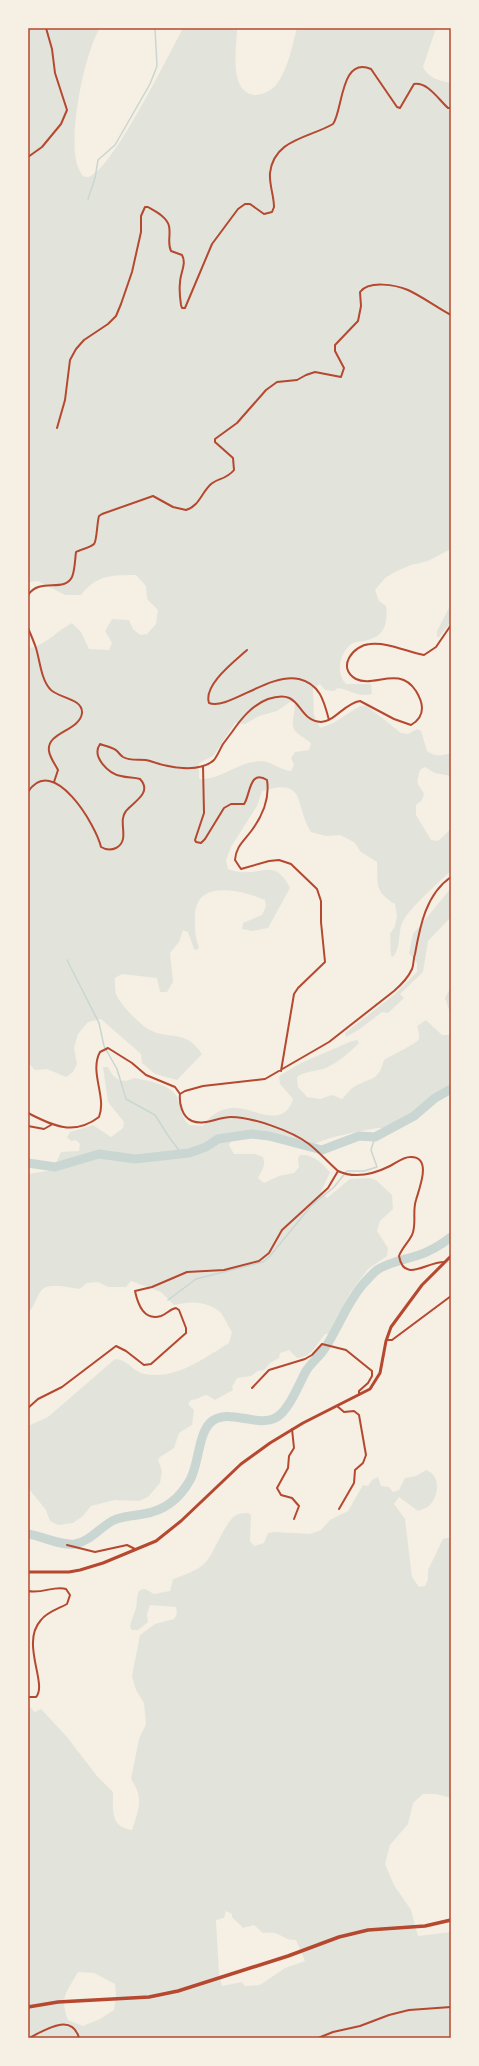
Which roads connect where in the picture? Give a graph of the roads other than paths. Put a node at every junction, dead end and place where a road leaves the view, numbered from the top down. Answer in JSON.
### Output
{"nodes":[{"id":1,"x":46,"y":28,"type":"edge"},
{"id":2,"x":451,"y":108,"type":"edge"},
{"id":3,"x":28,"y":157,"type":"edge"},
{"id":4,"x":451,"y":314,"type":"edge"},
{"id":5,"x":57,"y":428,"type":"dead end"},
{"id":6,"x":28,"y":595,"type":"edge"},
{"id":7,"x":451,"y":625,"type":"edge"},
{"id":8,"x":28,"y":628,"type":"edge"},
{"id":9,"x":247,"y":650,"type":"dead end"},
{"id":10,"x":329,"y":720,"type":"junction"},
{"id":11,"x":203,"y":766,"type":"junction"},
{"id":12,"x":54,"y":782,"type":"junction"},
{"id":13,"x":28,"y":792,"type":"edge"},
{"id":14,"x":451,"y":877,"type":"edge"},
{"id":15,"x":281,"y":1071,"type":"junction"},
{"id":16,"x":180,"y":1094,"type":"junction"},
{"id":17,"x":28,"y":1114,"type":"edge"},
{"id":18,"x":52,"y":1124,"type":"junction"},
{"id":19,"x":28,"y":1126,"type":"edge"},
{"id":20,"x":338,"y":1171,"type":"junction"},
{"id":21,"x":451,"y":1256,"type":"edge"},
{"id":22,"x":445,"y":1262,"type":"junction"},
{"id":23,"x":451,"y":1296,"type":"edge"},
{"id":24,"x":386,"y":1340,"type":"junction"},
{"id":25,"x":252,"y":1388,"type":"dead end"},
{"id":26,"x":359,"y":1395,"type":"junction"},
{"id":27,"x":337,"y":1406,"type":"junction"},
{"id":28,"x":28,"y":1408,"type":"edge"},
{"id":29,"x":292,"y":1430,"type":"junction"},
{"id":30,"x":339,"y":1509,"type":"dead end"},
{"id":31,"x":294,"y":1519,"type":"dead end"},
{"id":32,"x":67,"y":1545,"type":"dead end"},
{"id":33,"x":136,"y":1550,"type":"junction"},
{"id":34,"x":28,"y":1572,"type":"edge"},
{"id":35,"x":28,"y":1591,"type":"edge"},
{"id":36,"x":28,"y":1697,"type":"edge"},
{"id":37,"x":451,"y":1920,"type":"edge"},
{"id":38,"x":28,"y":2007,"type":"edge"},
{"id":39,"x":451,"y":2007,"type":"edge"},
{"id":40,"x":29,"y":2038,"type":"edge"},
{"id":41,"x":79,"y":2038,"type":"edge"},
{"id":42,"x":318,"y":2038,"type":"edge"}],
"edges":[{"from":1,"to":3,"type":"street"},
{"from":2,"to":5,"type":"street"},
{"from":4,"to":6,"type":"street"},
{"from":7,"to":10,"type":"street"},
{"from":8,"to":12,"type":"street"},
{"from":9,"to":10,"type":"street"},
{"from":10,"to":11,"type":"street"},
{"from":11,"to":12,"type":"street"},
{"from":11,"to":15,"type":"street"},
{"from":12,"to":13,"type":"street"},
{"from":14,"to":15,"type":"street"},
{"from":15,"to":16,"type":"street"},
{"from":16,"to":18,"type":"street"},
{"from":16,"to":20,"type":"street"},
{"from":17,"to":18,"type":"street"},
{"from":18,"to":19,"type":"street"},
{"from":20,"to":22,"type":"street"},
{"from":20,"to":28,"type":"street"},
{"from":21,"to":22,"type":"main road"},
{"from":22,"to":24,"type":"main road"},
{"from":23,"to":24,"type":"street"},
{"from":24,"to":26,"type":"main road"},
{"from":25,"to":26,"type":"street"},
{"from":26,"to":27,"type":"main road"},
{"from":27,"to":29,"type":"main road"},
{"from":27,"to":30,"type":"street"},
{"from":29,"to":31,"type":"street"},
{"from":29,"to":33,"type":"main road"},
{"from":32,"to":33,"type":"street"},
{"from":33,"to":34,"type":"main road"},
{"from":35,"to":36,"type":"street"},
{"from":37,"to":38,"type":"highway"},
{"from":39,"to":42,"type":"street"},
{"from":40,"to":41,"type":"street"}]}
